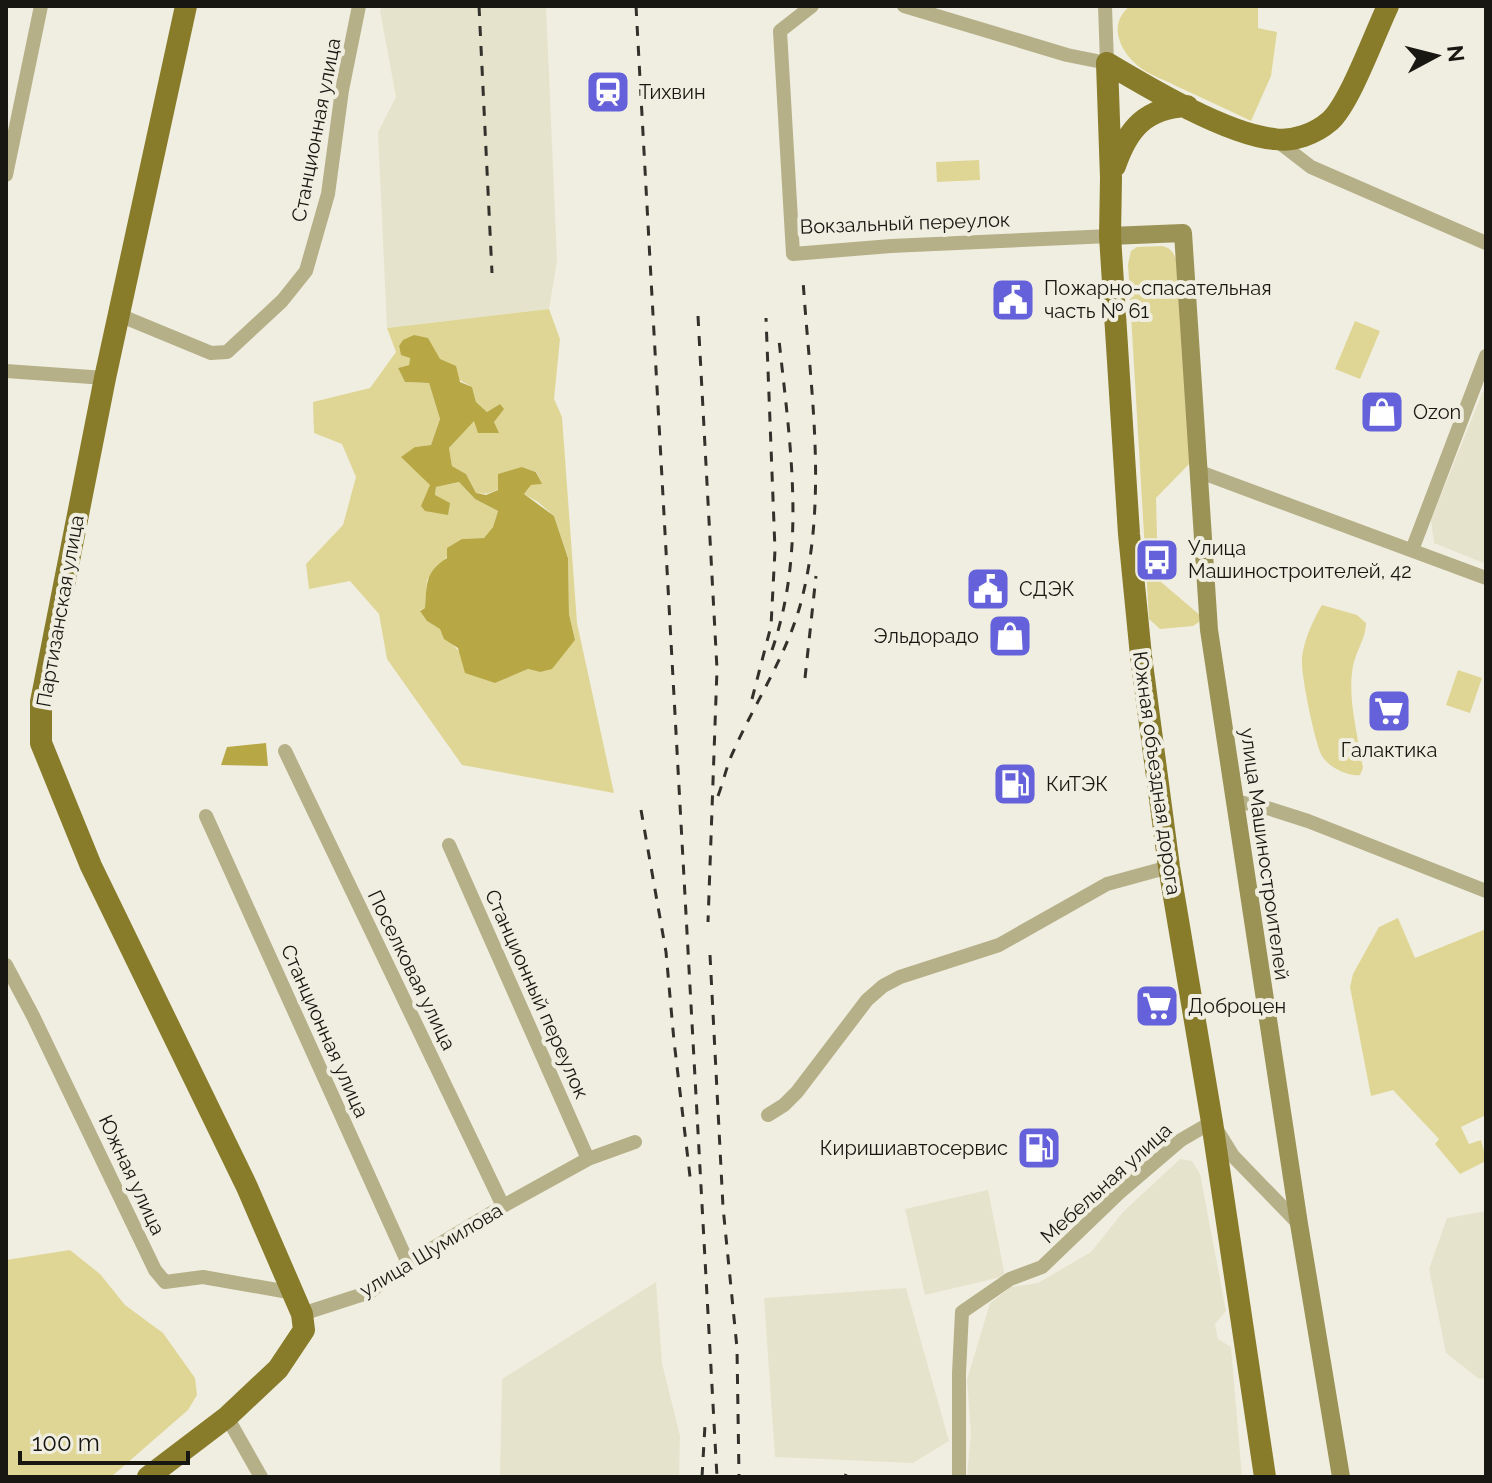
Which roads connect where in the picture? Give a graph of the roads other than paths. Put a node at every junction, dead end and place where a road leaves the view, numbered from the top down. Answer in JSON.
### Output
{"nodes":[{"id":1,"x":41,"y":6,"type":"edge"},
{"id":2,"x":186,"y":6,"type":"edge"},
{"id":3,"x":359,"y":6,"type":"edge"},
{"id":4,"x":812,"y":6,"type":"edge"},
{"id":5,"x":904,"y":6,"type":"edge"},
{"id":6,"x":1105,"y":6,"type":"edge"},
{"id":7,"x":1388,"y":6,"type":"edge"},
{"id":8,"x":1107,"y":63,"type":"junction"},
{"id":9,"x":1187,"y":106,"type":"junction"},
{"id":10,"x":1275,"y":140,"type":"junction"},
{"id":11,"x":6,"y":175,"type":"edge"},
{"id":12,"x":1111,"y":178,"type":"junction"},
{"id":13,"x":1183,"y":233,"type":"joint"},
{"id":14,"x":1110,"y":236,"type":"junction"},
{"id":15,"x":1486,"y":243,"type":"edge"},
{"id":16,"x":119,"y":315,"type":"junction"},
{"id":17,"x":1486,"y":356,"type":"edge"},
{"id":18,"x":6,"y":371,"type":"edge"},
{"id":19,"x":105,"y":378,"type":"junction"},
{"id":20,"x":1200,"y":472,"type":"junction"},
{"id":21,"x":1412,"y":550,"type":"junction"},
{"id":22,"x":1486,"y":578,"type":"edge"},
{"id":23,"x":285,"y":751,"type":"dead end"},
{"id":24,"x":1237,"y":802,"type":"junction"},
{"id":25,"x":206,"y":816,"type":"dead end"},
{"id":26,"x":449,"y":845,"type":"dead end"},
{"id":27,"x":1169,"y":867,"type":"junction"},
{"id":28,"x":1486,"y":891,"type":"edge"},
{"id":29,"x":6,"y":965,"type":"edge"},
{"id":30,"x":768,"y":1115,"type":"dead end"},
{"id":31,"x":1212,"y":1122,"type":"junction"},
{"id":32,"x":635,"y":1142,"type":"dead end"},
{"id":33,"x":588,"y":1159,"type":"junction"},
{"id":34,"x":503,"y":1206,"type":"junction"},
{"id":35,"x":1299,"y":1224,"type":"junction"},
{"id":36,"x":408,"y":1263,"type":"junction"},
{"id":37,"x":294,"y":1293,"type":"junction"},
{"id":38,"x":302,"y":1314,"type":"junction"},
{"id":39,"x":227,"y":1417,"type":"junction"},
{"id":40,"x":148,"y":1477,"type":"edge"},
{"id":41,"x":261,"y":1477,"type":"edge"},
{"id":42,"x":959,"y":1477,"type":"edge"},
{"id":43,"x":1265,"y":1477,"type":"edge"},
{"id":44,"x":1341,"y":1477,"type":"edge"}],
"edges":[{"from":1,"to":11,"type":"street"},
{"from":2,"to":16,"type":"main road","name":"Партизанская улица"},
{"from":3,"to":16,"type":"street","name":"Станционная улица"},
{"from":4,"to":14,"type":"street","name":"Вокзальный переулок"},
{"from":5,"to":8,"type":"street"},
{"from":6,"to":8,"type":"street"},
{"from":7,"to":10,"type":"main road"},
{"from":8,"to":9,"type":"main road"},
{"from":8,"to":12,"type":"main road","name":"Южная объездная дорога"},
{"from":9,"to":10,"type":"main road"},
{"from":9,"to":12,"type":"main road"},
{"from":10,"to":15,"type":"street"},
{"from":12,"to":14,"type":"main road","name":"Южная объездная дорога"},
{"from":13,"to":14,"type":"street","name":"Вокзальный переулок"},
{"from":13,"to":20,"type":"street","name":"улица Машиностроителей"},
{"from":14,"to":27,"type":"main road","name":"Южная объездная дорога"},
{"from":16,"to":19,"type":"main road","name":"Партизанская улица"},
{"from":17,"to":21,"type":"street"},
{"from":18,"to":19,"type":"street"},
{"from":19,"to":37,"type":"main road","name":"Партизанская улица"},
{"from":20,"to":21,"type":"street"},
{"from":20,"to":24,"type":"street","name":"улица Машиностроителей"},
{"from":21,"to":22,"type":"street"},
{"from":23,"to":34,"type":"street","name":"Поселковая улица"},
{"from":24,"to":28,"type":"street"},
{"from":24,"to":35,"type":"street","name":"улица Машиностроителей"},
{"from":25,"to":36,"type":"street","name":"Станционная улица"},
{"from":26,"to":33,"type":"street","name":"Станционный переулок"},
{"from":27,"to":30,"type":"street"},
{"from":27,"to":31,"type":"main road","name":"Южная объездная дорога"},
{"from":29,"to":37,"type":"street","name":"Южная улица"},
{"from":31,"to":35,"type":"street"},
{"from":31,"to":42,"type":"street","name":"Мебельная улица"},
{"from":31,"to":43,"type":"main road","name":"Южная объездная дорога"},
{"from":32,"to":33,"type":"street","name":"улица Шумилова"},
{"from":33,"to":34,"type":"street","name":"улица Шумилова"},
{"from":34,"to":36,"type":"street","name":"улица Шумилова"},
{"from":35,"to":44,"type":"street","name":"улица Машиностроителей"},
{"from":36,"to":38,"type":"street","name":"улица Шумилова"},
{"from":37,"to":38,"type":"main road","name":"Партизанская улица"},
{"from":38,"to":39,"type":"main road"},
{"from":39,"to":40,"type":"main road"},
{"from":39,"to":41,"type":"street"}]}
